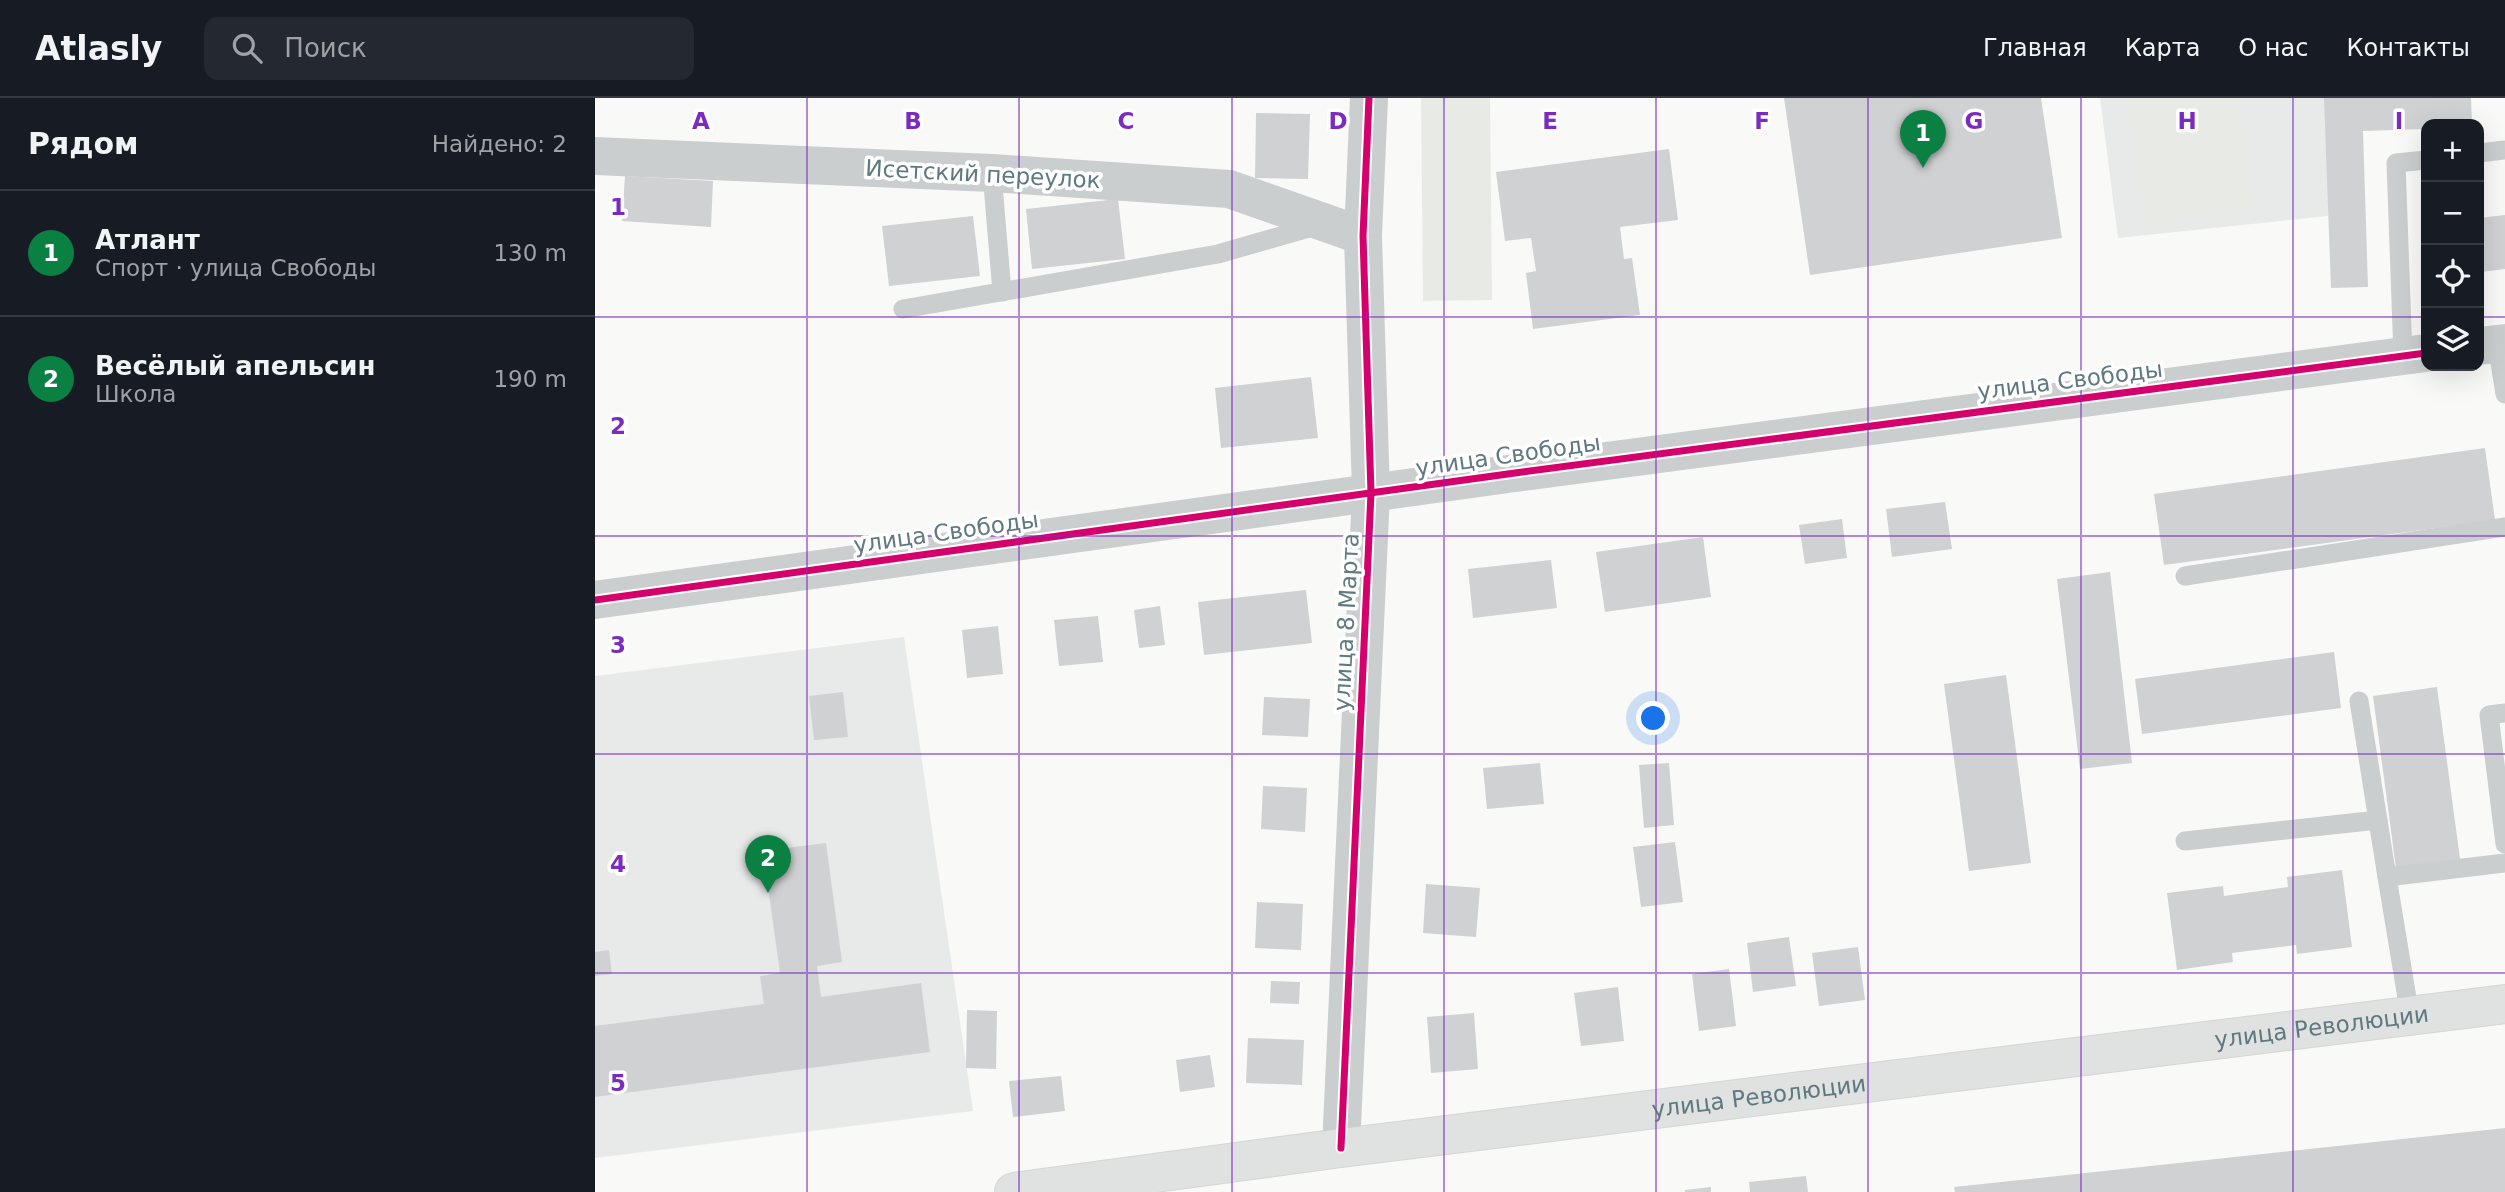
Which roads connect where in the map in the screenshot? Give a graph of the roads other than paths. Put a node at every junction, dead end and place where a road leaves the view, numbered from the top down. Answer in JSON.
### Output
{"nodes":[{"id":1,"x":1369,"y":98,"type":"edge"},
{"id":2,"x":2505,"y":150,"type":"edge"},
{"id":3,"x":2484,"y":152,"type":"edge"},
{"id":4,"x":595,"y":156,"type":"edge"},
{"id":5,"x":2421,"y":160,"type":"edge"},
{"id":6,"x":992,"y":173,"type":"junction"},
{"id":7,"x":1327,"y":223,"type":"junction"},
{"id":8,"x":1363,"y":236,"type":"junction"},
{"id":9,"x":1002,"y":292,"type":"junction"},
{"id":10,"x":903,"y":309,"type":"dead end"},
{"id":11,"x":2494,"y":344,"type":"edge"},
{"id":12,"x":2414,"y":354,"type":"edge"},
{"id":13,"x":2505,"y":394,"type":"edge"},
{"id":14,"x":1371,"y":493,"type":"junction"},
{"id":15,"x":2505,"y":527,"type":"edge"},
{"id":16,"x":2185,"y":576,"type":"dead end"},
{"id":17,"x":595,"y":600,"type":"edge"},
{"id":18,"x":2359,"y":701,"type":"dead end"},
{"id":19,"x":2505,"y":713,"type":"edge"},
{"id":20,"x":2378,"y":820,"type":"junction"},
{"id":21,"x":2185,"y":841,"type":"dead end"},
{"id":22,"x":2505,"y":844,"type":"edge"},
{"id":23,"x":2505,"y":863,"type":"edge"},
{"id":24,"x":2387,"y":877,"type":"junction"},
{"id":25,"x":2505,"y":1004,"type":"edge"},
{"id":26,"x":2410,"y":1016,"type":"junction"},
{"id":27,"x":1341,"y":1148,"type":"junction"},
{"id":28,"x":1014,"y":1192,"type":"edge"}],
"edges":[{"from":1,"to":8,"type":"street","name":"улица 8 Марта"},
{"from":2,"to":3,"type":"lane"},
{"from":4,"to":6,"type":"street","name":"Исетский переулок"},
{"from":5,"to":12,"type":"lane"},
{"from":6,"to":7,"type":"street","name":"Исетский переулок"},
{"from":6,"to":9,"type":"lane"},
{"from":7,"to":8,"type":"street","name":"Исетский переулок"},
{"from":7,"to":9,"type":"lane"},
{"from":8,"to":14,"type":"street","name":"улица 8 Марта"},
{"from":9,"to":10,"type":"lane"},
{"from":11,"to":13,"type":"lane"},
{"from":12,"to":14,"type":"street","name":"улица Свободы"},
{"from":14,"to":17,"type":"street","name":"улица Свободы"},
{"from":14,"to":27,"type":"street","name":"улица 8 Марта"},
{"from":15,"to":16,"type":"lane"},
{"from":18,"to":20,"type":"lane"},
{"from":19,"to":22,"type":"lane"},
{"from":20,"to":21,"type":"lane"},
{"from":20,"to":24,"type":"lane"},
{"from":23,"to":24,"type":"lane"},
{"from":24,"to":26,"type":"lane"},
{"from":25,"to":26,"type":"main road","name":"улица Революции"},
{"from":26,"to":27,"type":"main road","name":"улица Революции"},
{"from":27,"to":28,"type":"main road","name":"улица Революции"}]}
